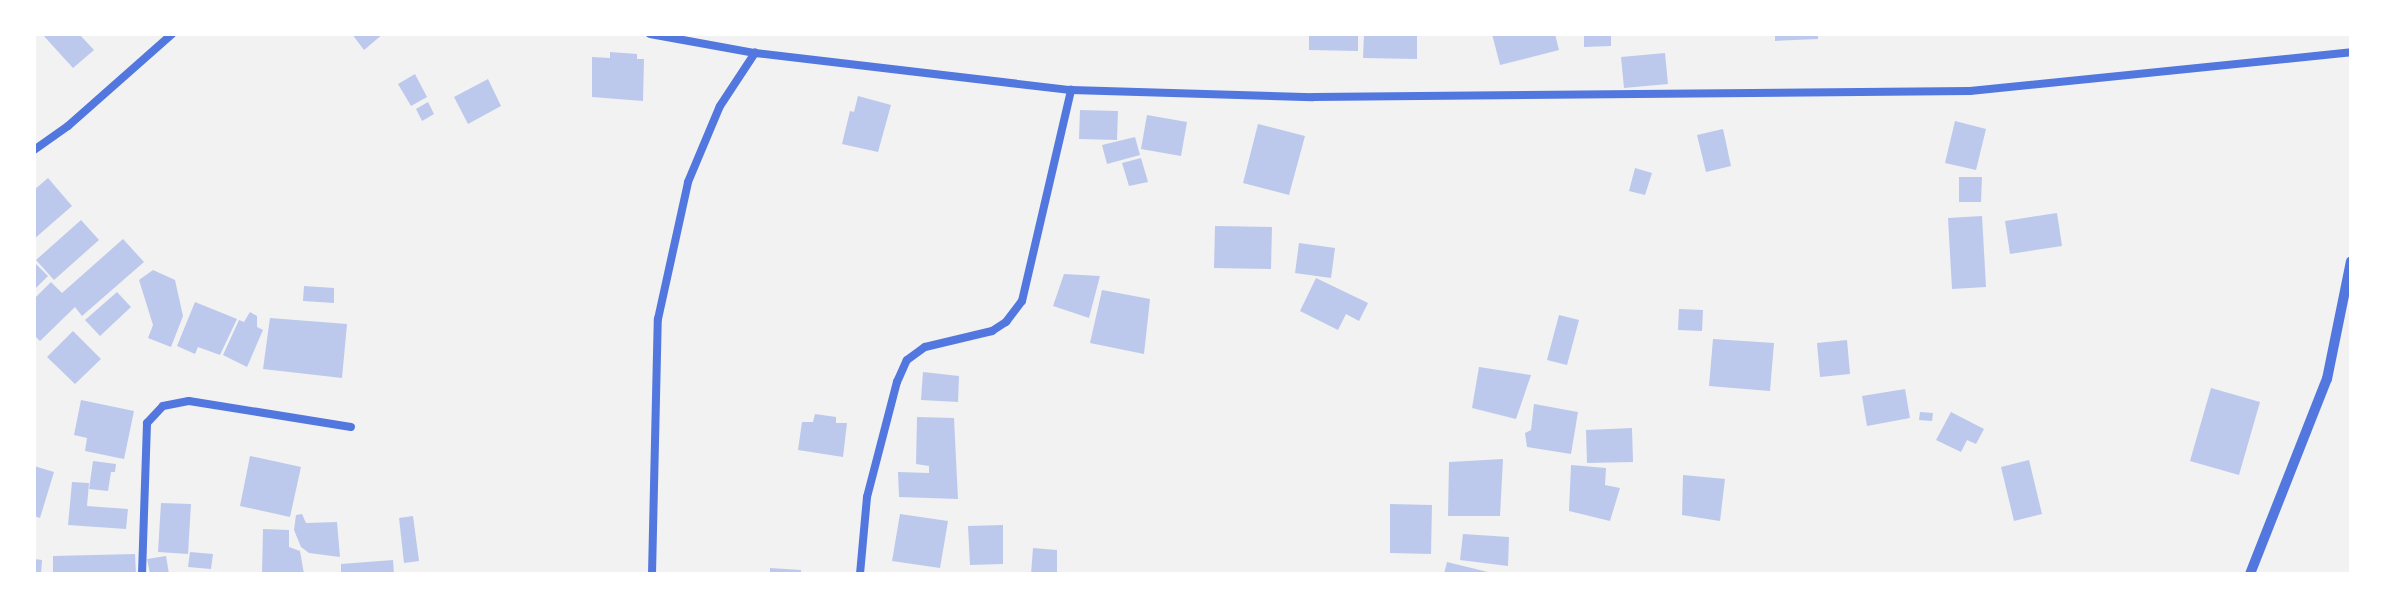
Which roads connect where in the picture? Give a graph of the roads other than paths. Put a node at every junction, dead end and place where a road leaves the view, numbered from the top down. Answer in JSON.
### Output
{"nodes":[{"id":1,"x":650,"y":34,"type":"edge"},
{"id":2,"x":166,"y":37,"type":"edge"},
{"id":3,"x":2351,"y":52,"type":"edge"},
{"id":4,"x":755,"y":53,"type":"junction"},
{"id":5,"x":1071,"y":90,"type":"junction"},
{"id":6,"x":34,"y":150,"type":"edge"},
{"id":7,"x":2351,"y":261,"type":"edge"},
{"id":8,"x":351,"y":427,"type":"dead end"},
{"id":9,"x":142,"y":574,"type":"edge"},
{"id":10,"x":652,"y":574,"type":"edge"},
{"id":11,"x":860,"y":574,"type":"edge"},
{"id":12,"x":2250,"y":574,"type":"edge"}],
"edges":[{"from":1,"to":4,"type":"street"},
{"from":2,"to":6,"type":"street"},
{"from":3,"to":5,"type":"street"},
{"from":4,"to":5,"type":"street"},
{"from":4,"to":10,"type":"street"},
{"from":5,"to":11,"type":"street"},
{"from":7,"to":12,"type":"street"},
{"from":8,"to":9,"type":"street"}]}
